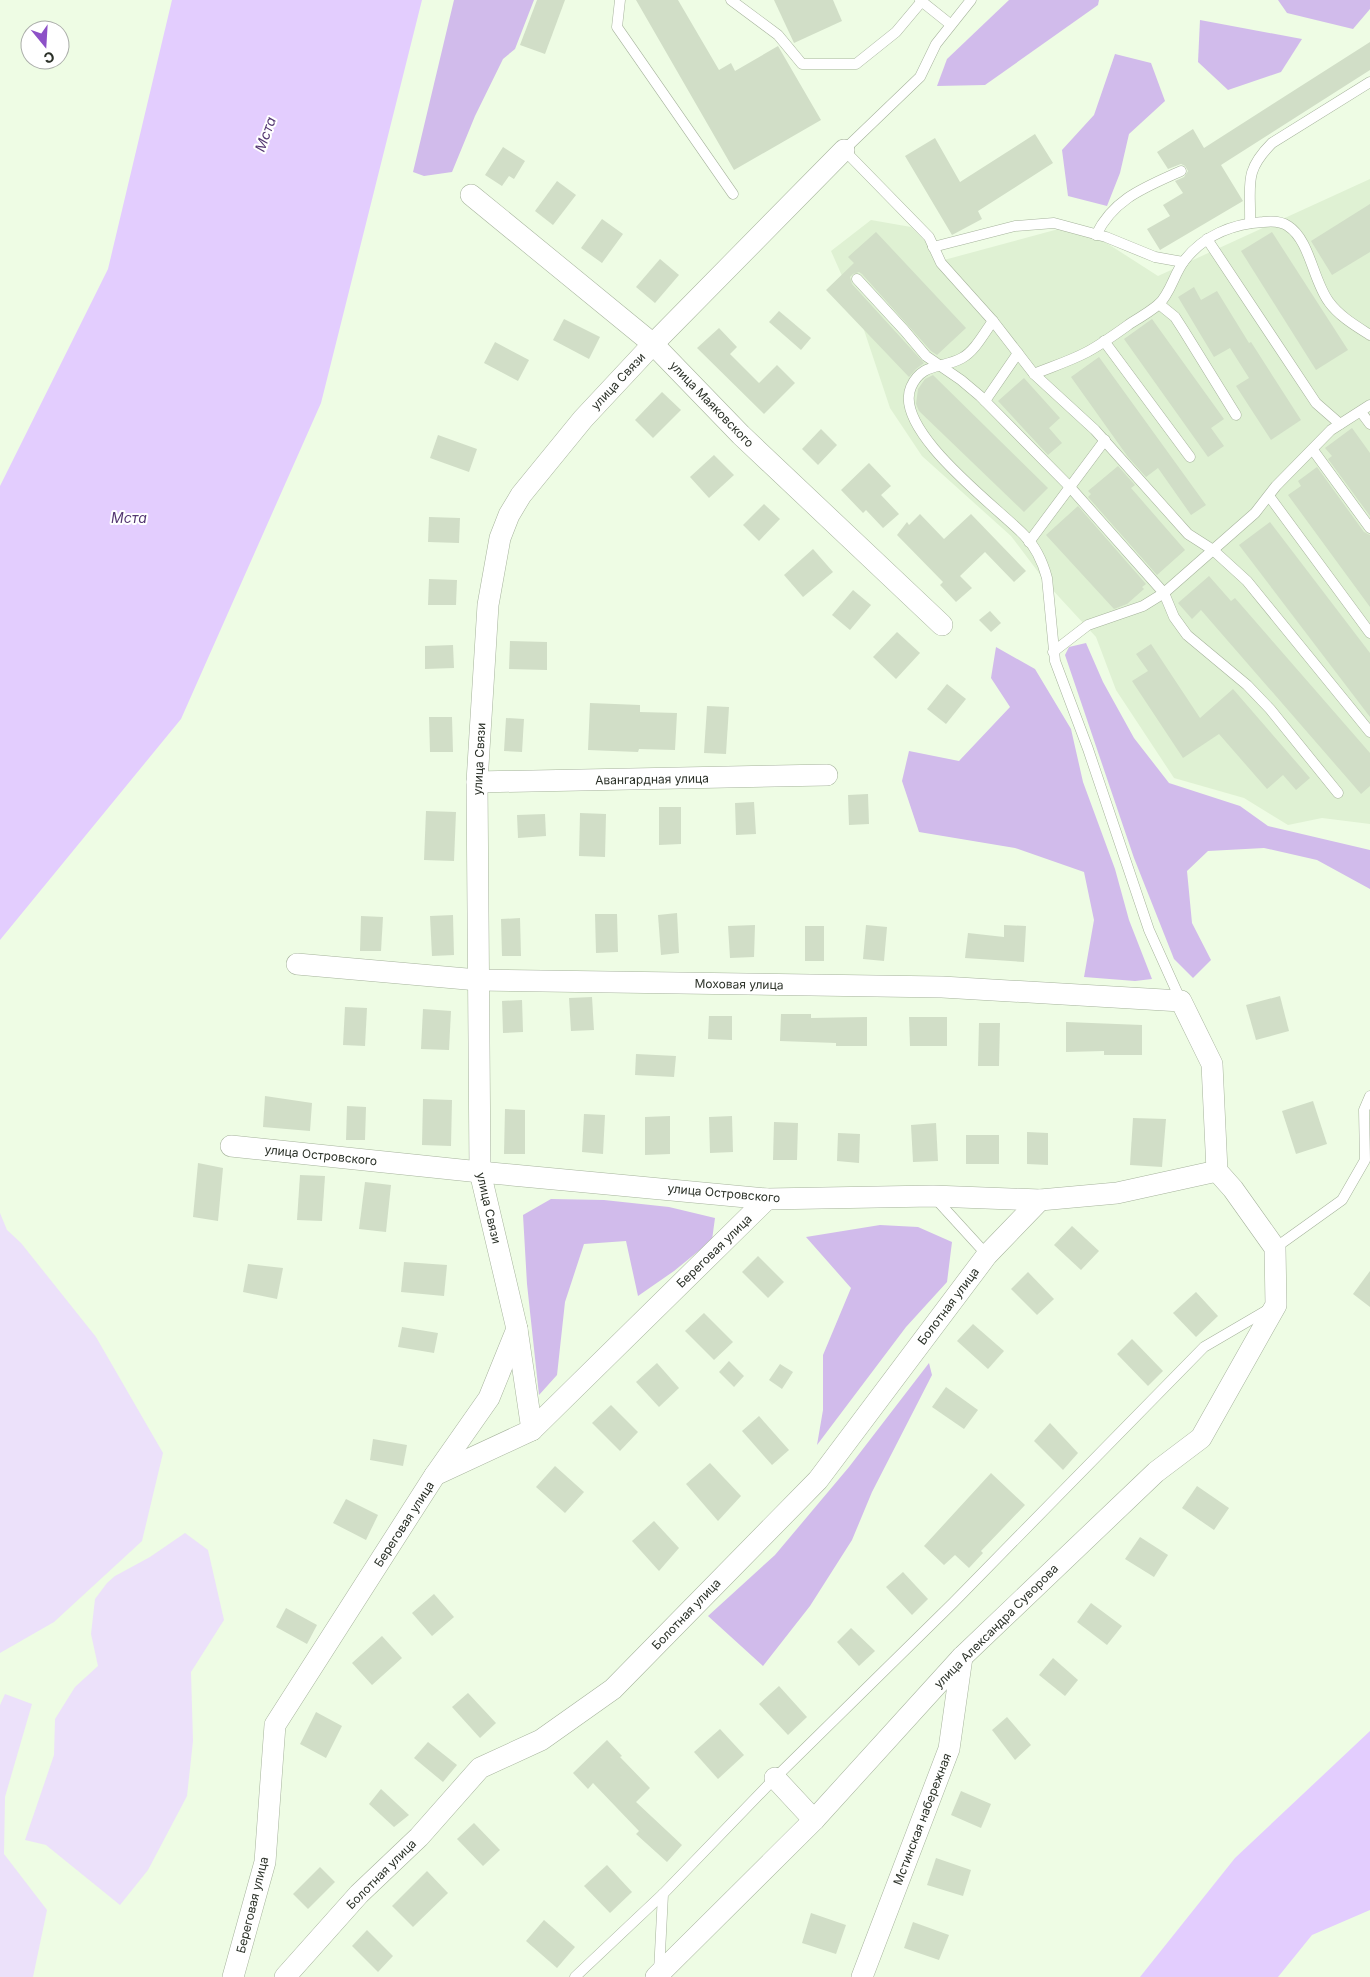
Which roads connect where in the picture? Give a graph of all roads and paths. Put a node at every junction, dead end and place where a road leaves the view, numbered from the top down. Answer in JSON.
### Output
{"nodes":[{"id":1,"x":620,"y":0,"type":"edge"},
{"id":2,"x":731,"y":0,"type":"edge"},
{"id":3,"x":921,"y":0,"type":"edge"},
{"id":4,"x":971,"y":0,"type":"edge"},
{"id":5,"x":950,"y":24,"type":"junction"},
{"id":6,"x":1370,"y":82,"type":"edge"},
{"id":7,"x":844,"y":150,"type":"junction"},
{"id":8,"x":1181,"y":171,"type":"dead end"},
{"id":9,"x":733,"y":194,"type":"dead end"},
{"id":10,"x":471,"y":195,"type":"dead end"},
{"id":11,"x":1250,"y":223,"type":"junction"},
{"id":12,"x":1096,"y":235,"type":"junction"},
{"id":13,"x":1207,"y":239,"type":"junction"},
{"id":14,"x":933,"y":247,"type":"junction"},
{"id":15,"x":1183,"y":262,"type":"junction"},
{"id":16,"x":858,"y":279,"type":"dead end"},
{"id":17,"x":1159,"y":304,"type":"junction"},
{"id":18,"x":992,"y":321,"type":"junction"},
{"id":19,"x":1370,"y":335,"type":"edge"},
{"id":20,"x":1104,"y":341,"type":"junction"},
{"id":21,"x":653,"y":344,"type":"junction"},
{"id":22,"x":1018,"y":353,"type":"junction"},
{"id":23,"x":938,"y":364,"type":"junction"},
{"id":24,"x":1034,"y":374,"type":"junction"},
{"id":25,"x":985,"y":401,"type":"junction"},
{"id":26,"x":1370,"y":405,"type":"edge"},
{"id":27,"x":1361,"y":412,"type":"junction"},
{"id":28,"x":1236,"y":416,"type":"dead end"},
{"id":29,"x":1340,"y":424,"type":"junction"},
{"id":30,"x":1370,"y":424,"type":"edge"},
{"id":31,"x":1105,"y":440,"type":"junction"},
{"id":32,"x":1313,"y":450,"type":"junction"},
{"id":33,"x":1190,"y":457,"type":"dead end"},
{"id":34,"x":1070,"y":486,"type":"junction"},
{"id":35,"x":1269,"y":496,"type":"junction"},
{"id":36,"x":1370,"y":528,"type":"edge"},
{"id":37,"x":1029,"y":542,"type":"junction"},
{"id":38,"x":1213,"y":550,"type":"junction"},
{"id":39,"x":1164,"y":593,"type":"junction"},
{"id":40,"x":942,"y":626,"type":"dead end"},
{"id":41,"x":1370,"y":633,"type":"edge"},
{"id":42,"x":1053,"y":652,"type":"junction"},
{"id":43,"x":1370,"y":732,"type":"edge"},
{"id":44,"x":826,"y":775,"type":"dead end"},
{"id":45,"x":477,"y":782,"type":"junction"},
{"id":46,"x":1338,"y":793,"type":"dead end"},
{"id":47,"x":297,"y":964,"type":"dead end"},
{"id":48,"x":478,"y":980,"type":"junction"},
{"id":49,"x":1181,"y":1001,"type":"junction"},
{"id":50,"x":1370,"y":1096,"type":"edge"},
{"id":51,"x":231,"y":1146,"type":"dead end"},
{"id":52,"x":1217,"y":1171,"type":"junction"},
{"id":53,"x":480,"y":1172,"type":"junction"},
{"id":54,"x":933,"y":1196,"type":"junction"},
{"id":55,"x":767,"y":1199,"type":"junction"},
{"id":56,"x":1040,"y":1200,"type":"junction"},
{"id":57,"x":1274,"y":1248,"type":"junction"},
{"id":58,"x":987,"y":1254,"type":"junction"},
{"id":59,"x":1276,"y":1305,"type":"junction"},
{"id":60,"x":517,"y":1329,"type":"junction"},
{"id":61,"x":532,"y":1430,"type":"junction"},
{"id":62,"x":436,"y":1475,"type":"junction"},
{"id":63,"x":962,"y":1657,"type":"junction"},
{"id":64,"x":775,"y":1778,"type":"junction"},
{"id":65,"x":814,"y":1820,"type":"junction"},
{"id":66,"x":663,"y":1894,"type":"junction"},
{"id":67,"x":657,"y":1976,"type":"edge"},
{"id":68,"x":233,"y":1977,"type":"edge"},
{"id":69,"x":285,"y":1977,"type":"edge"},
{"id":70,"x":575,"y":1977,"type":"edge"},
{"id":71,"x":862,"y":1977,"type":"edge"}],
"edges":[{"from":1,"to":9,"type":"lane"},
{"from":2,"to":3,"type":"lane"},
{"from":3,"to":5,"type":"lane"},
{"from":4,"to":5,"type":"lane"},
{"from":5,"to":7,"type":"lane"},
{"from":6,"to":11,"type":"lane"},
{"from":7,"to":14,"type":"lane"},
{"from":7,"to":21,"type":"street","name":"улица Связи"},
{"from":8,"to":12,"type":"lane"},
{"from":10,"to":21,"type":"street","name":"улица Маяковского"},
{"from":11,"to":13,"type":"lane"},
{"from":11,"to":19,"type":"lane"},
{"from":12,"to":14,"type":"lane"},
{"from":12,"to":15,"type":"lane"},
{"from":13,"to":15,"type":"lane"},
{"from":13,"to":29,"type":"lane"},
{"from":14,"to":18,"type":"lane"},
{"from":15,"to":17,"type":"lane"},
{"from":16,"to":23,"type":"lane"},
{"from":17,"to":20,"type":"lane"},
{"from":17,"to":28,"type":"lane"},
{"from":18,"to":22,"type":"lane"},
{"from":18,"to":23,"type":"lane"},
{"from":20,"to":24,"type":"lane"},
{"from":20,"to":33,"type":"lane"},
{"from":21,"to":40,"type":"street","name":"улица Маяковского"},
{"from":21,"to":45,"type":"street","name":"улица Связи"},
{"from":22,"to":24,"type":"lane"},
{"from":22,"to":25,"type":"lane"},
{"from":23,"to":25,"type":"lane"},
{"from":23,"to":37,"type":"lane"},
{"from":24,"to":31,"type":"lane"},
{"from":25,"to":34,"type":"lane"},
{"from":26,"to":27,"type":"lane"},
{"from":27,"to":29,"type":"lane"},
{"from":27,"to":30,"type":"lane"},
{"from":29,"to":32,"type":"lane"},
{"from":31,"to":34,"type":"lane"},
{"from":31,"to":38,"type":"lane"},
{"from":32,"to":35,"type":"lane"},
{"from":32,"to":36,"type":"lane"},
{"from":34,"to":37,"type":"lane"},
{"from":34,"to":39,"type":"lane"},
{"from":35,"to":38,"type":"lane"},
{"from":35,"to":41,"type":"lane"},
{"from":37,"to":42,"type":"lane"},
{"from":38,"to":39,"type":"lane"},
{"from":38,"to":43,"type":"lane"},
{"from":39,"to":42,"type":"lane"},
{"from":39,"to":46,"type":"lane"},
{"from":42,"to":49,"type":"lane"},
{"from":44,"to":45,"type":"street","name":"Авангардная улица"},
{"from":45,"to":48,"type":"street","name":"улица Связи"},
{"from":47,"to":48,"type":"street","name":"Моховая улица"},
{"from":48,"to":49,"type":"street","name":"Моховая улица"},
{"from":48,"to":53,"type":"street","name":"улица Связи"},
{"from":49,"to":52,"type":"street"},
{"from":50,"to":57,"type":"lane"},
{"from":51,"to":53,"type":"street","name":"улица Островского"},
{"from":52,"to":56,"type":"street","name":"улица Островского"},
{"from":52,"to":57,"type":"street"},
{"from":53,"to":55,"type":"street","name":"улица Островского"},
{"from":53,"to":60,"type":"street","name":"улица Связи"},
{"from":54,"to":55,"type":"street","name":"улица Островского"},
{"from":54,"to":56,"type":"street","name":"улица Островского"},
{"from":54,"to":58,"type":"lane"},
{"from":55,"to":61,"type":"street","name":"Береговая улица"},
{"from":56,"to":58,"type":"street","name":"Болотная улица"},
{"from":57,"to":59,"type":"street"},
{"from":58,"to":69,"type":"street","name":"Болотная улица"},
{"from":59,"to":63,"type":"street","name":"улица Александра Суворова"},
{"from":59,"to":64,"type":"lane"},
{"from":60,"to":61,"type":"street","name":"улица Связи"},
{"from":60,"to":62,"type":"street"},
{"from":61,"to":62,"type":"street","name":"Береговая улица"},
{"from":62,"to":68,"type":"street","name":"Береговая улица"},
{"from":63,"to":65,"type":"street","name":"улица Александра Суворова"},
{"from":63,"to":71,"type":"street","name":"Мстинская набережная"},
{"from":64,"to":65,"type":"street"},
{"from":64,"to":66,"type":"lane"},
{"from":65,"to":67,"type":"street","name":"улица Александра Суворова"},
{"from":66,"to":67,"type":"lane"},
{"from":66,"to":70,"type":"lane"}]}
